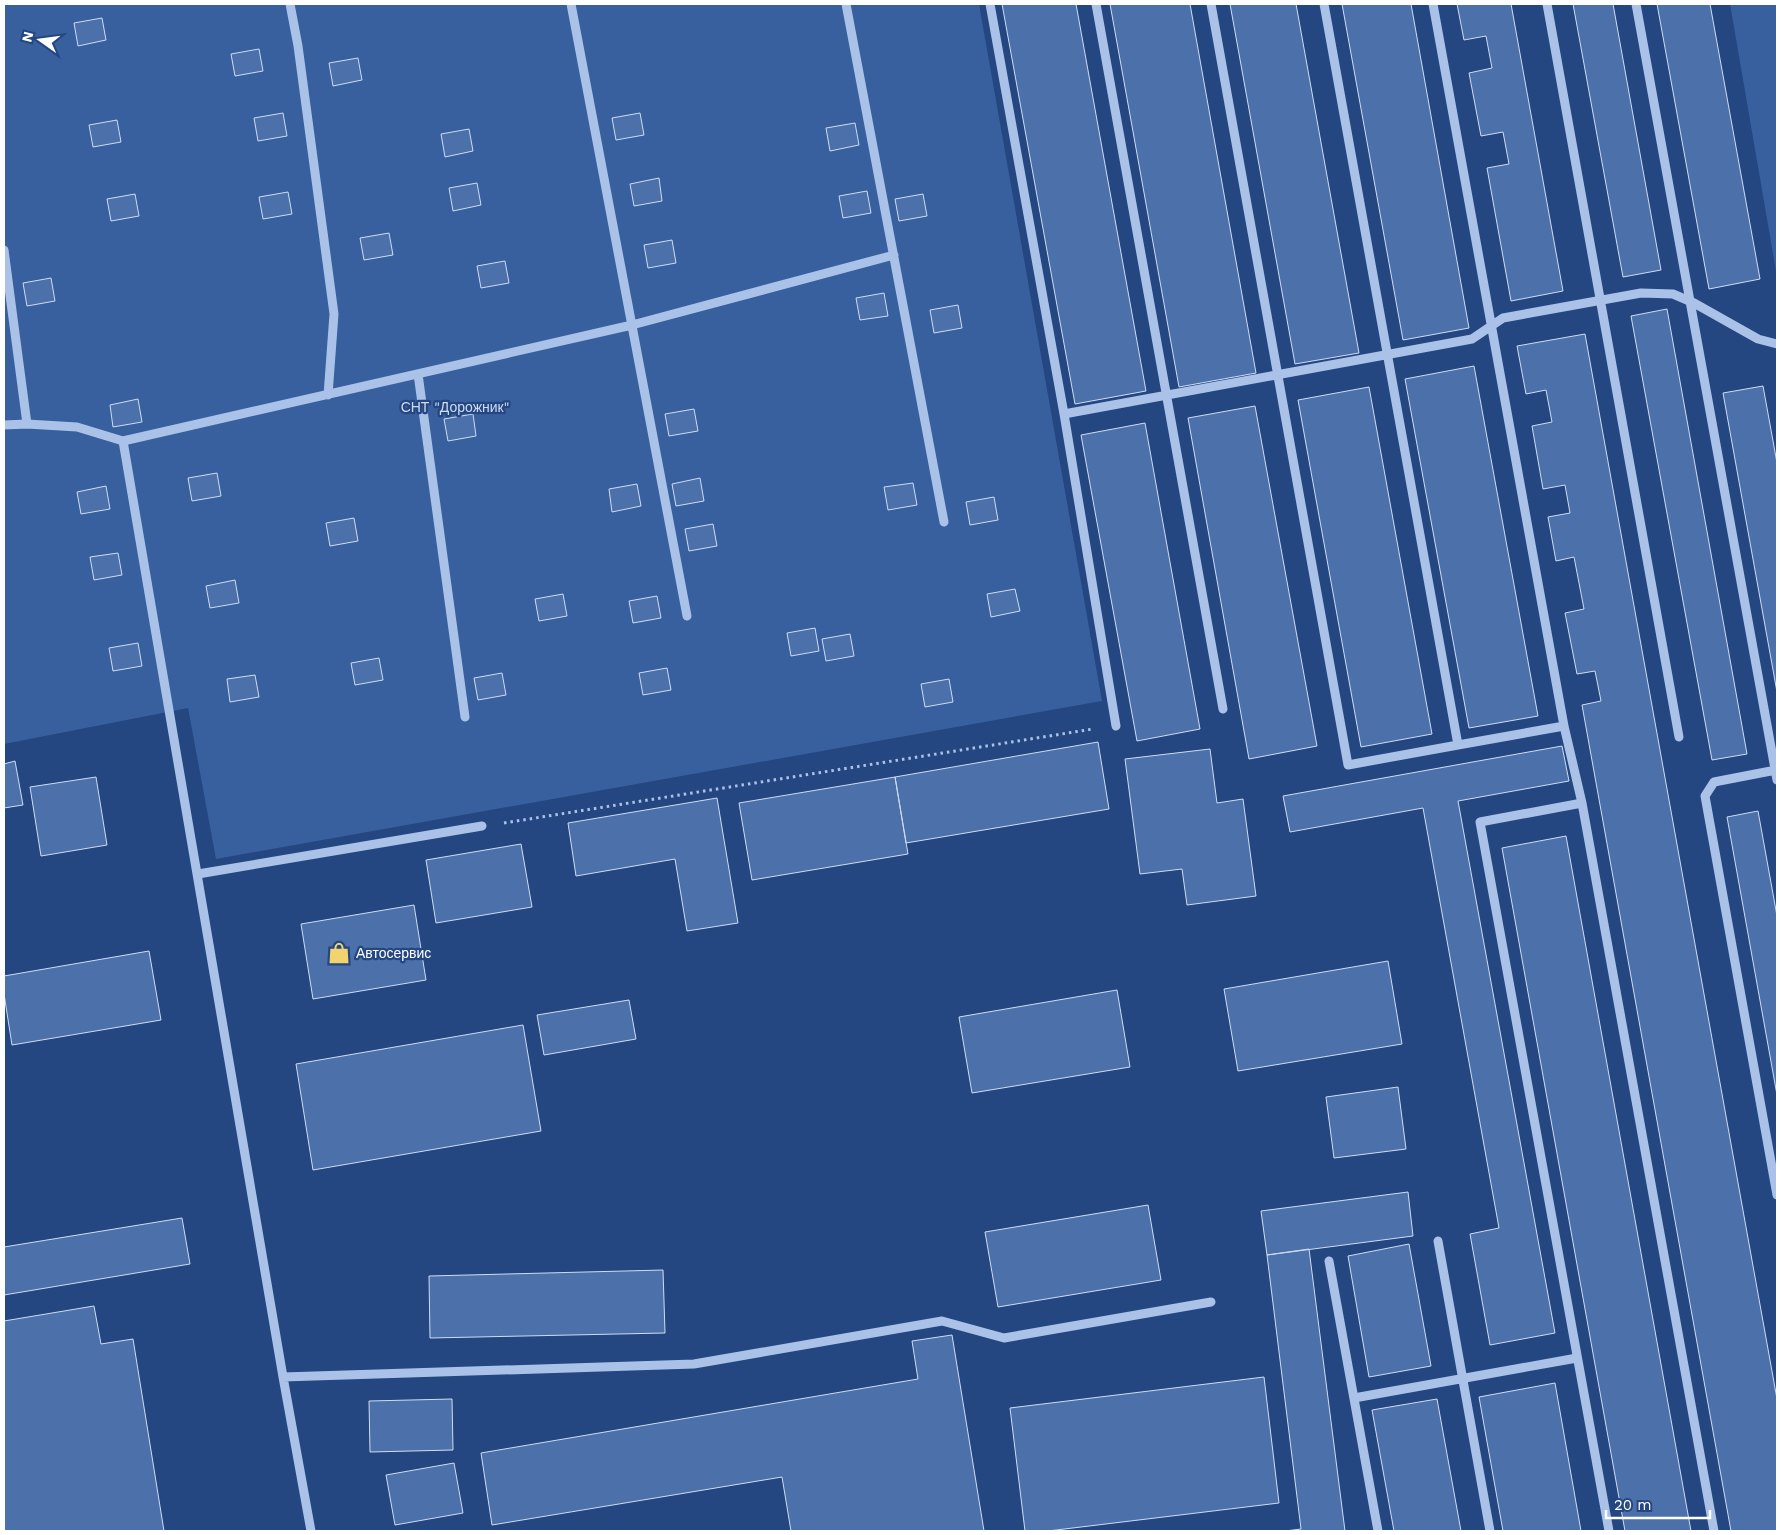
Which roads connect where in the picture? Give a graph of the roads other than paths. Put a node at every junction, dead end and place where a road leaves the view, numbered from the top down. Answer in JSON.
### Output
{"nodes":[{"id":1,"x":290,"y":4,"type":"edge"},
{"id":2,"x":571,"y":4,"type":"edge"},
{"id":3,"x":846,"y":4,"type":"edge"},
{"id":4,"x":990,"y":4,"type":"edge"},
{"id":5,"x":1096,"y":4,"type":"edge"},
{"id":6,"x":1210,"y":4,"type":"edge"},
{"id":7,"x":1324,"y":4,"type":"edge"},
{"id":8,"x":1433,"y":4,"type":"edge"},
{"id":9,"x":1547,"y":4,"type":"edge"},
{"id":10,"x":1636,"y":4,"type":"edge"},
{"id":11,"x":4,"y":250,"type":"edge"},
{"id":12,"x":894,"y":255,"type":"junction"},
{"id":13,"x":1601,"y":300,"type":"junction"},
{"id":14,"x":1689,"y":301,"type":"junction"},
{"id":15,"x":632,"y":325,"type":"junction"},
{"id":16,"x":1492,"y":326,"type":"junction"},
{"id":17,"x":1777,"y":344,"type":"edge"},
{"id":18,"x":1388,"y":355,"type":"junction"},
{"id":19,"x":418,"y":374,"type":"junction"},
{"id":20,"x":1277,"y":375,"type":"junction"},
{"id":21,"x":328,"y":395,"type":"junction"},
{"id":22,"x":1167,"y":395,"type":"junction"},
{"id":23,"x":1064,"y":414,"type":"junction"},
{"id":24,"x":27,"y":424,"type":"junction"},
{"id":25,"x":4,"y":425,"type":"edge"},
{"id":26,"x":124,"y":441,"type":"junction"},
{"id":27,"x":944,"y":522,"type":"dead end"},
{"id":28,"x":687,"y":616,"type":"dead end"},
{"id":29,"x":1223,"y":709,"type":"dead end"},
{"id":30,"x":465,"y":717,"type":"dead end"},
{"id":31,"x":1116,"y":726,"type":"road end"},
{"id":32,"x":1564,"y":726,"type":"junction"},
{"id":33,"x":1679,"y":737,"type":"dead end"},
{"id":34,"x":1458,"y":745,"type":"junction"},
{"id":35,"x":1776,"y":770,"type":"junction"},
{"id":36,"x":1777,"y":780,"type":"edge"},
{"id":37,"x":1582,"y":803,"type":"junction"},
{"id":38,"x":482,"y":826,"type":"road end"},
{"id":39,"x":198,"y":874,"type":"junction"},
{"id":40,"x":1777,"y":1195,"type":"edge"},
{"id":41,"x":1438,"y":1241,"type":"dead end"},
{"id":42,"x":1330,"y":1261,"type":"dead end"},
{"id":43,"x":1211,"y":1302,"type":"dead end"},
{"id":44,"x":1577,"y":1358,"type":"junction"},
{"id":45,"x":283,"y":1377,"type":"junction"},
{"id":46,"x":1463,"y":1378,"type":"junction"},
{"id":47,"x":1354,"y":1398,"type":"junction"},
{"id":48,"x":311,"y":1531,"type":"edge"},
{"id":49,"x":1378,"y":1531,"type":"edge"},
{"id":50,"x":1490,"y":1531,"type":"edge"},
{"id":51,"x":1608,"y":1531,"type":"edge"},
{"id":52,"x":1714,"y":1531,"type":"edge"}],
"edges":[{"from":1,"to":21,"type":"street"},
{"from":2,"to":15,"type":"street"},
{"from":3,"to":12,"type":"street"},
{"from":4,"to":23,"type":"street"},
{"from":5,"to":22,"type":"street"},
{"from":6,"to":20,"type":"street"},
{"from":7,"to":18,"type":"street"},
{"from":8,"to":16,"type":"street"},
{"from":9,"to":13,"type":"street"},
{"from":10,"to":14,"type":"street"},
{"from":11,"to":24,"type":"street"},
{"from":12,"to":15,"type":"street"},
{"from":12,"to":27,"type":"street"},
{"from":13,"to":14,"type":"street"},
{"from":13,"to":16,"type":"street"},
{"from":13,"to":33,"type":"street"},
{"from":14,"to":17,"type":"street"},
{"from":14,"to":35,"type":"street"},
{"from":15,"to":19,"type":"street"},
{"from":15,"to":28,"type":"street"},
{"from":16,"to":18,"type":"street"},
{"from":16,"to":32,"type":"street"},
{"from":18,"to":20,"type":"street"},
{"from":18,"to":34,"type":"street"},
{"from":19,"to":21,"type":"street"},
{"from":19,"to":30,"type":"street"},
{"from":20,"to":22,"type":"street"},
{"from":20,"to":34,"type":"street"},
{"from":21,"to":26,"type":"street"},
{"from":22,"to":23,"type":"street"},
{"from":22,"to":29,"type":"street"},
{"from":23,"to":31,"type":"street"},
{"from":24,"to":25,"type":"street"},
{"from":24,"to":26,"type":"street"},
{"from":26,"to":39,"type":"street"},
{"from":32,"to":34,"type":"street"},
{"from":32,"to":37,"type":"street"},
{"from":35,"to":36,"type":"street"},
{"from":35,"to":40,"type":"street"},
{"from":37,"to":44,"type":"street"},
{"from":37,"to":52,"type":"street"},
{"from":38,"to":39,"type":"street"},
{"from":39,"to":45,"type":"street"},
{"from":41,"to":46,"type":"street"},
{"from":42,"to":47,"type":"street"},
{"from":43,"to":45,"type":"street"},
{"from":44,"to":46,"type":"street"},
{"from":44,"to":51,"type":"street"},
{"from":45,"to":48,"type":"street"},
{"from":46,"to":47,"type":"street"},
{"from":46,"to":50,"type":"street"},
{"from":47,"to":49,"type":"street"}]}
